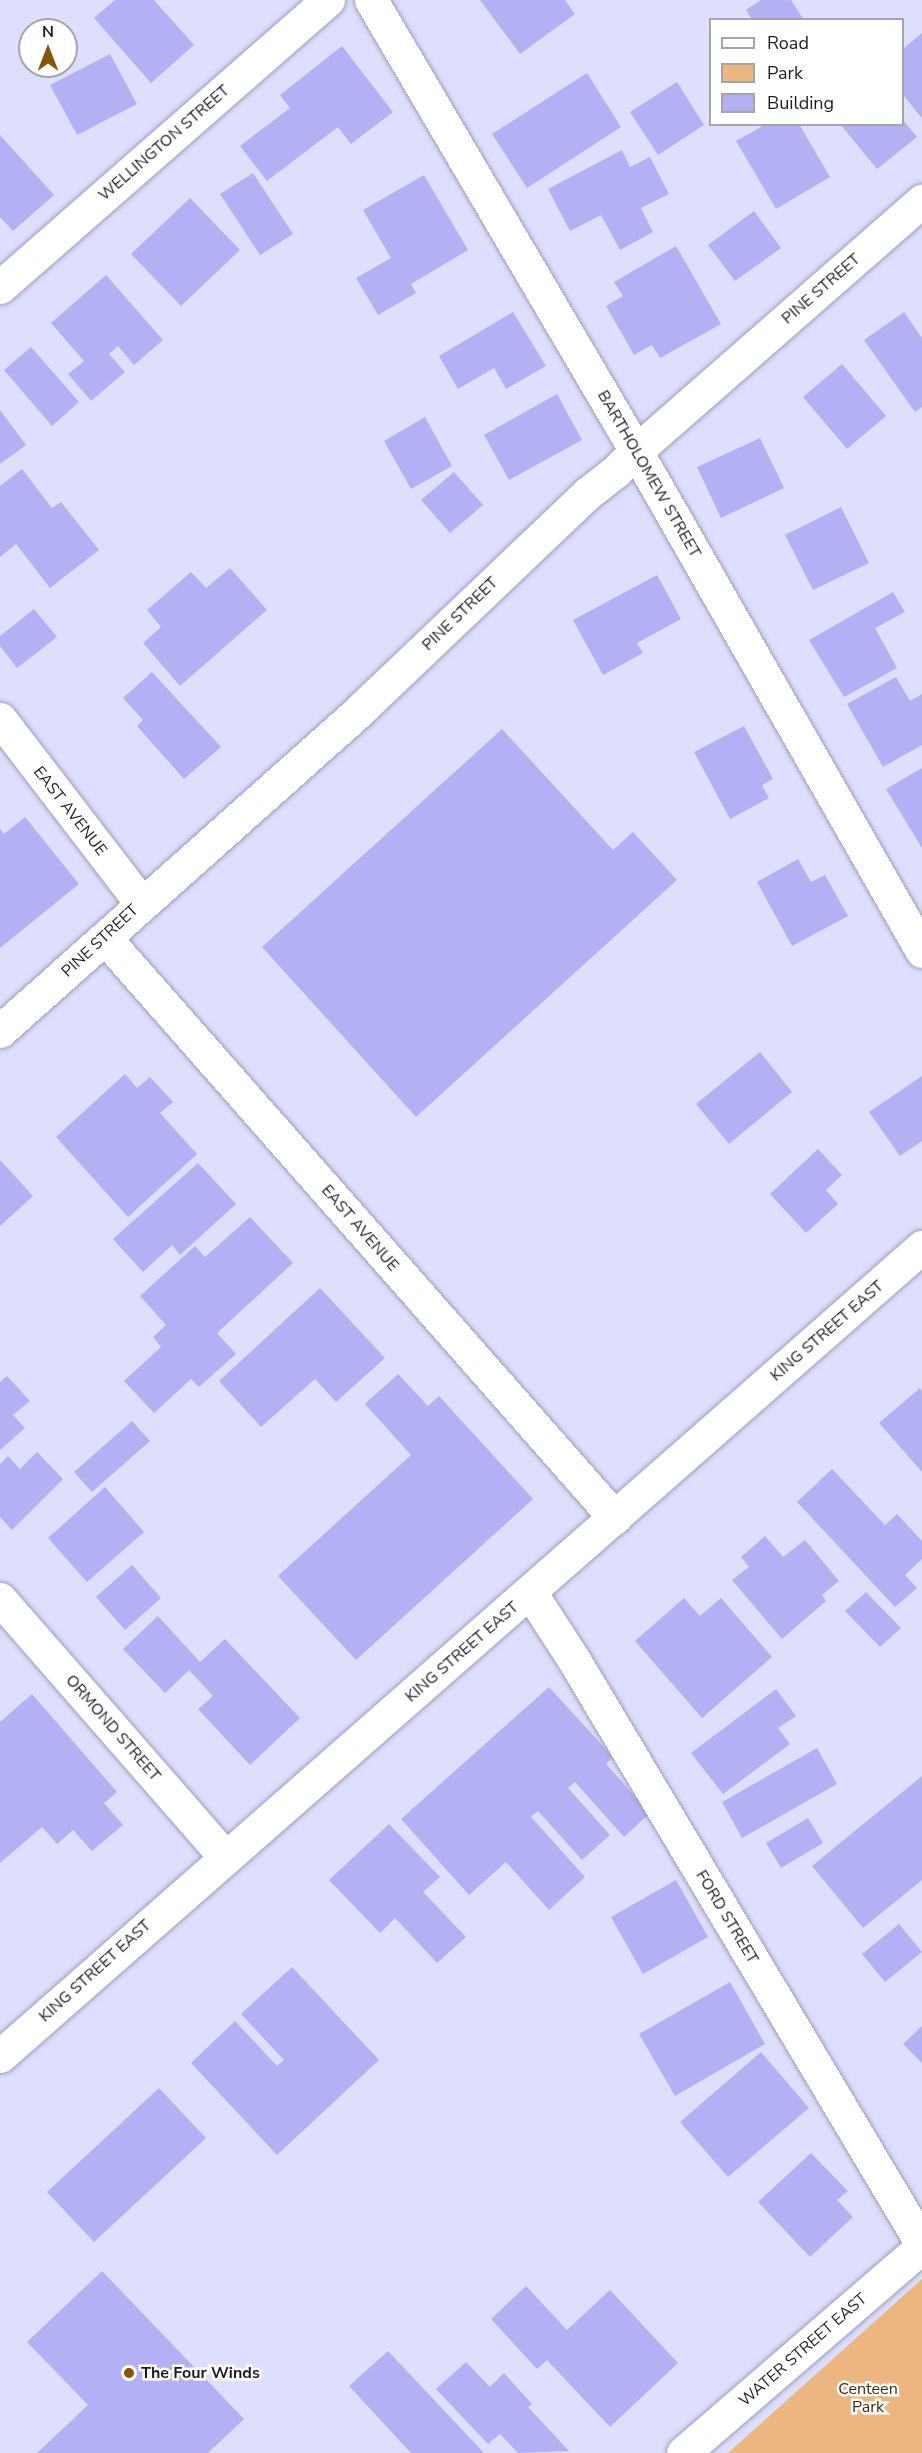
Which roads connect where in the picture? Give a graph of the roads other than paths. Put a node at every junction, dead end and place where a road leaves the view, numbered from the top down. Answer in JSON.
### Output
{"nodes":[{"id":1,"x":328,"y":0,"type":"edge"},
{"id":2,"x":371,"y":0,"type":"edge"},
{"id":3,"x":922,"y":201,"type":"edge"},
{"id":4,"x":0,"y":287,"type":"edge"},
{"id":5,"x":636,"y":451,"type":"junction"},
{"id":6,"x":0,"y":719,"type":"edge"},
{"id":7,"x":141,"y":903,"type":"junction"},
{"id":8,"x":105,"y":938,"type":"junction"},
{"id":9,"x":922,"y":951,"type":"edge"},
{"id":10,"x":0,"y":1031,"type":"edge"},
{"id":11,"x":922,"y":1247,"type":"edge"},
{"id":12,"x":615,"y":1518,"type":"junction"},
{"id":13,"x":530,"y":1592,"type":"junction"},
{"id":14,"x":0,"y":1599,"type":"edge"},
{"id":15,"x":225,"y":1857,"type":"junction"},
{"id":16,"x":0,"y":2056,"type":"edge"},
{"id":17,"x":922,"y":2245,"type":"edge"},
{"id":18,"x":683,"y":2453,"type":"edge"}],
"edges":[{"from":1,"to":4,"type":"street","name":"WELLINGTON STREET"},
{"from":2,"to":5,"type":"street","name":"BARTHOLOMEW STREET"},
{"from":3,"to":5,"type":"street","name":"PINE STREET"},
{"from":5,"to":7,"type":"street","name":"PINE STREET"},
{"from":5,"to":9,"type":"street","name":"BARTHOLOMEW STREET"},
{"from":6,"to":7,"type":"street","name":"EAST AVENUE"},
{"from":7,"to":8,"type":"street","name":"PINE STREET"},
{"from":8,"to":10,"type":"street","name":"PINE STREET"},
{"from":8,"to":12,"type":"street","name":"EAST AVENUE"},
{"from":11,"to":12,"type":"street","name":"KING STREET EAST"},
{"from":12,"to":13,"type":"street","name":"KING STREET EAST"},
{"from":13,"to":15,"type":"street","name":"KING STREET EAST"},
{"from":13,"to":17,"type":"street","name":"FORD STREET"},
{"from":14,"to":15,"type":"street","name":"ORMOND STREET"},
{"from":15,"to":16,"type":"street","name":"KING STREET EAST"},
{"from":17,"to":18,"type":"street","name":"WATER STREET EAST"}]}
